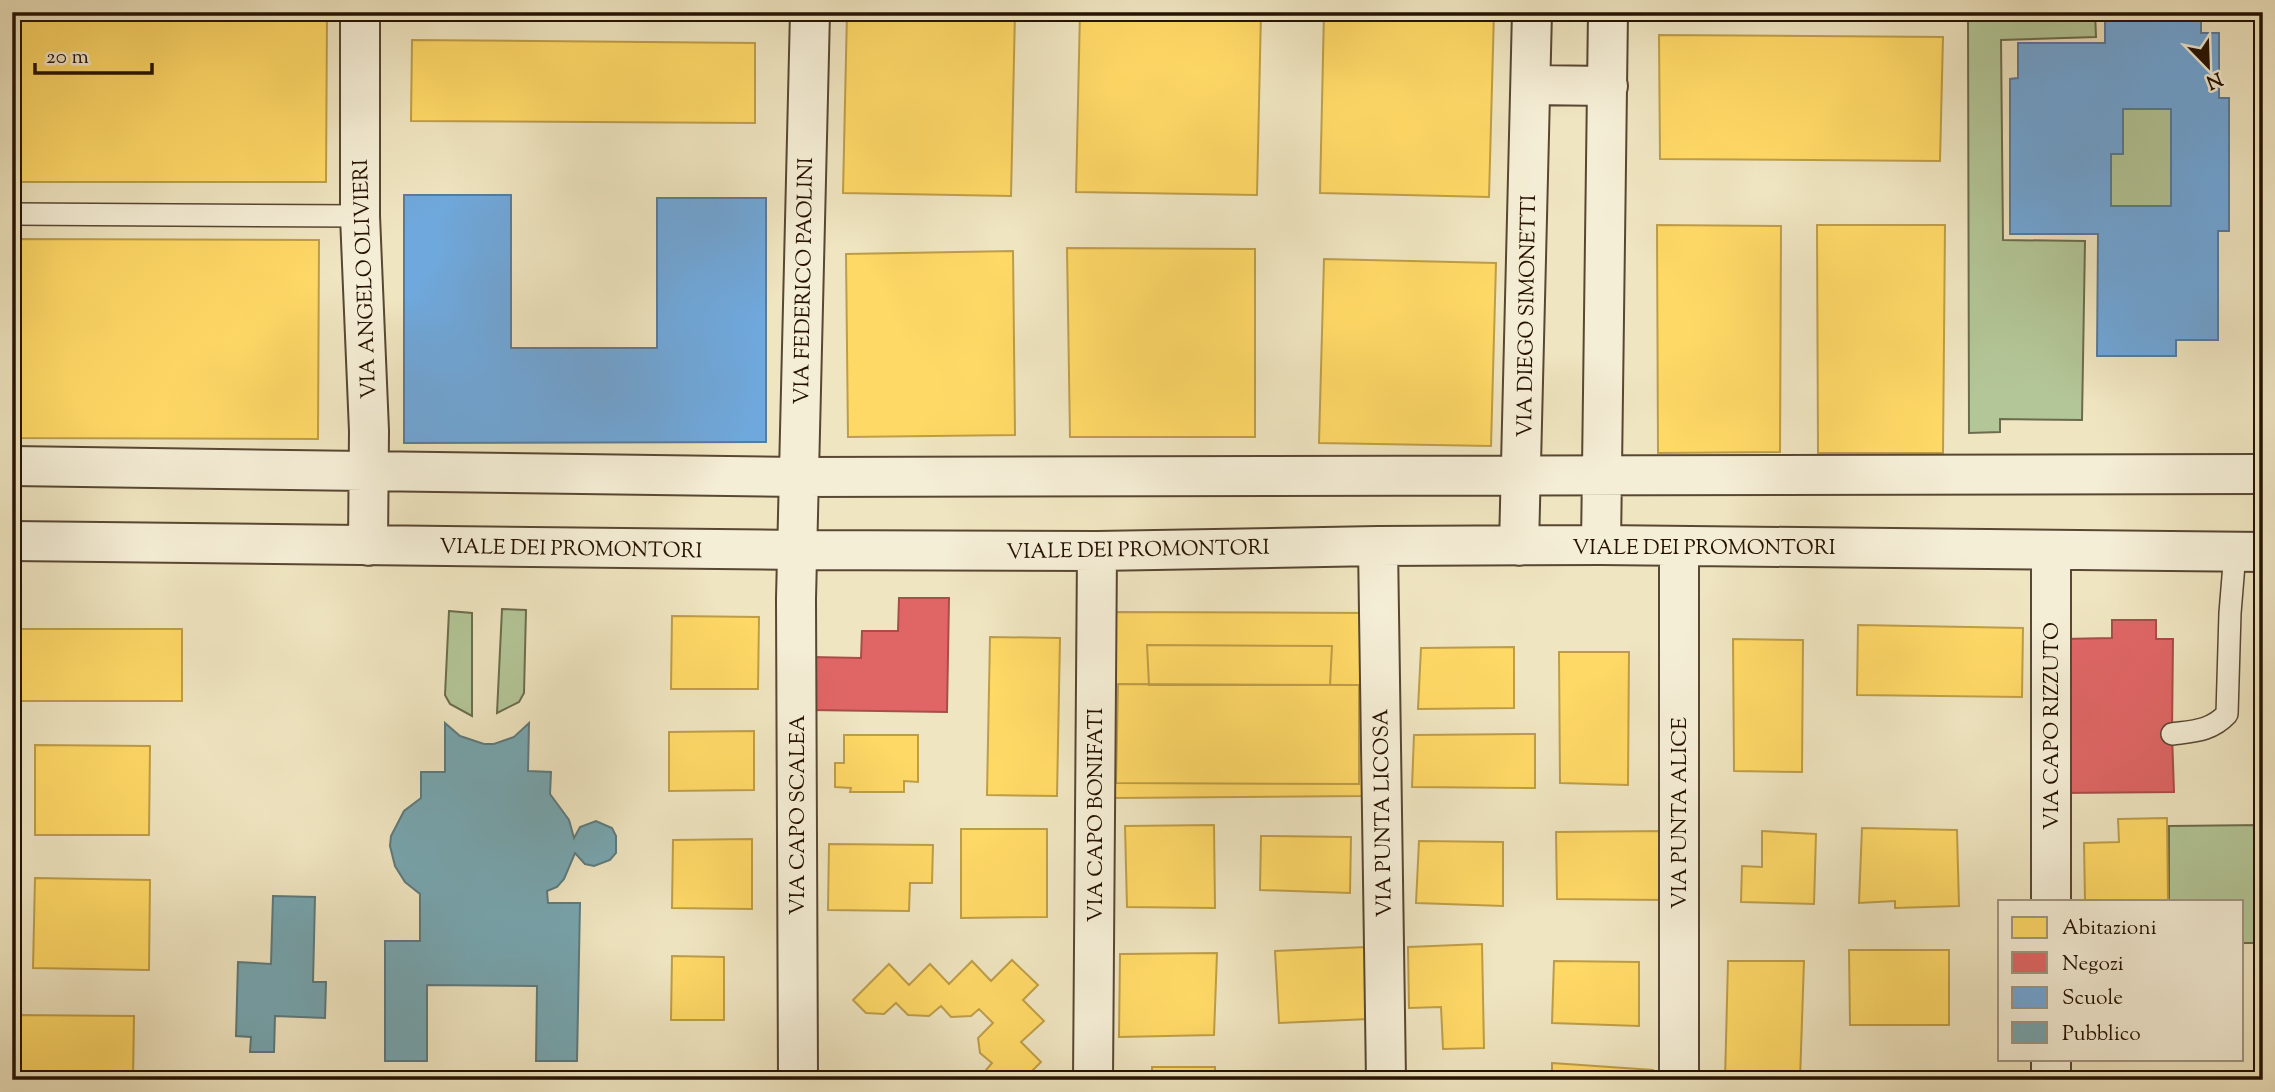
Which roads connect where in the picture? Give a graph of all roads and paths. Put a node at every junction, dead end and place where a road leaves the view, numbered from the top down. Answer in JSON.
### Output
{"nodes":[{"id":1,"x":360,"y":12,"type":"edge"},
{"id":2,"x":810,"y":12,"type":"edge"},
{"id":3,"x":1532,"y":12,"type":"edge"},
{"id":4,"x":1608,"y":12,"type":"edge"},
{"id":5,"x":1531,"y":85,"type":"junction"},
{"id":6,"x":1608,"y":86,"type":"junction"},
{"id":7,"x":12,"y":214,"type":"edge"},
{"id":8,"x":360,"y":216,"type":"junction"},
{"id":9,"x":12,"y":466,"type":"edge"},
{"id":10,"x":369,"y":473,"type":"junction"},
{"id":11,"x":1522,"y":474,"type":"junction"},
{"id":12,"x":2263,"y":474,"type":"edge"},
{"id":13,"x":1603,"y":476,"type":"junction"},
{"id":14,"x":798,"y":477,"type":"junction"},
{"id":15,"x":12,"y":541,"type":"edge"},
{"id":16,"x":1601,"y":545,"type":"junction"},
{"id":17,"x":368,"y":546,"type":"junction"},
{"id":18,"x":1378,"y":546,"type":"junction"},
{"id":19,"x":1679,"y":546,"type":"junction"},
{"id":20,"x":1520,"y":547,"type":"junction"},
{"id":21,"x":797,"y":550,"type":"junction"},
{"id":22,"x":2051,"y":550,"type":"junction"},
{"id":23,"x":1097,"y":551,"type":"junction"},
{"id":24,"x":2249,"y":552,"type":"edge"},
{"id":25,"x":2172,"y":734,"type":"dead end"},
{"id":26,"x":2051,"y":900,"type":"edge"},
{"id":27,"x":2051,"y":1060,"type":"edge"},
{"id":28,"x":798,"y":1080,"type":"edge"},
{"id":29,"x":1093,"y":1080,"type":"edge"},
{"id":30,"x":1386,"y":1080,"type":"edge"},
{"id":31,"x":1679,"y":1080,"type":"edge"},
{"id":32,"x":2051,"y":1080,"type":"edge"}],
"edges":[{"from":1,"to":8,"type":"street","name":"VIA ANGELO OLIVIERI"},
{"from":2,"to":14,"type":"street","name":"VIA FEDERICO PAOLINI"},
{"from":3,"to":5,"type":"street","name":"VIA DIEGO SIMONETTI"},
{"from":4,"to":6,"type":"street"},
{"from":5,"to":6,"type":"street"},
{"from":5,"to":11,"type":"street","name":"VIA DIEGO SIMONETTI"},
{"from":6,"to":13,"type":"street"},
{"from":7,"to":8,"type":"lane"},
{"from":8,"to":10,"type":"street","name":"VIA ANGELO OLIVIERI"},
{"from":9,"to":10,"type":"street"},
{"from":10,"to":14,"type":"street"},
{"from":10,"to":17,"type":"street","name":"VIA ANGELO OLIVIERI"},
{"from":11,"to":13,"type":"street"},
{"from":11,"to":14,"type":"street"},
{"from":11,"to":20,"type":"street","name":"VIA DIEGO SIMONETTI"},
{"from":12,"to":13,"type":"street"},
{"from":13,"to":16,"type":"street"},
{"from":14,"to":21,"type":"street","name":"VIA FEDERICO PAOLINI"},
{"from":15,"to":17,"type":"street","name":"VIALE DEI PROMONTORI"},
{"from":16,"to":19,"type":"street","name":"VIALE DEI PROMONTORI"},
{"from":16,"to":20,"type":"street","name":"VIALE DEI PROMONTORI"},
{"from":17,"to":21,"type":"street","name":"VIALE DEI PROMONTORI"},
{"from":18,"to":20,"type":"street","name":"VIALE DEI PROMONTORI"},
{"from":18,"to":23,"type":"street","name":"VIALE DEI PROMONTORI"},
{"from":18,"to":30,"type":"street","name":"VIA PUNTA LICOSA"},
{"from":19,"to":22,"type":"street","name":"VIALE DEI PROMONTORI"},
{"from":19,"to":31,"type":"street","name":"VIA PUNTA ALICE"},
{"from":21,"to":23,"type":"street","name":"VIALE DEI PROMONTORI"},
{"from":21,"to":28,"type":"street","name":"VIA CAPO SCALEA"},
{"from":22,"to":24,"type":"street","name":"VIALE DEI PROMONTORI"},
{"from":22,"to":26,"type":"street","name":"VIA CAPO RIZZUTO"},
{"from":23,"to":29,"type":"street","name":"VIA CAPO BONIFATI"},
{"from":24,"to":25,"type":"lane"},
{"from":27,"to":32,"type":"street"}]}
